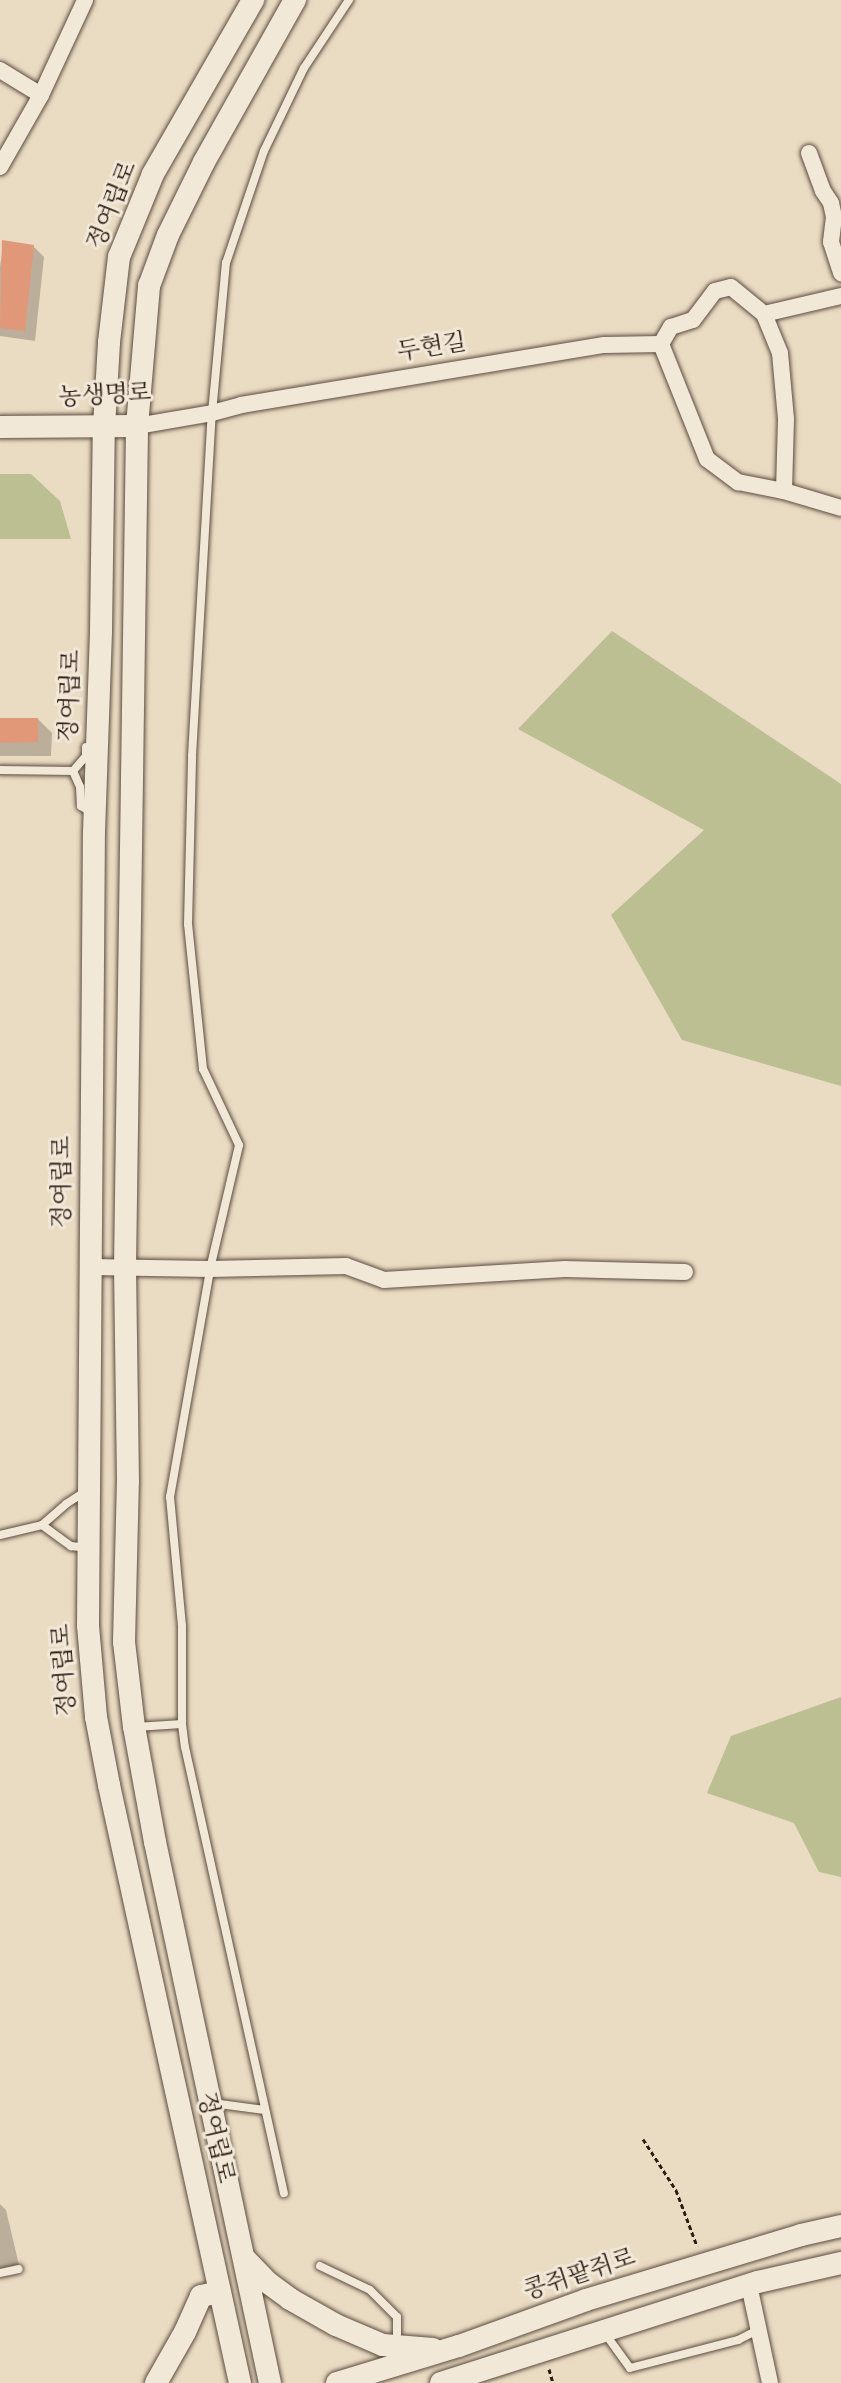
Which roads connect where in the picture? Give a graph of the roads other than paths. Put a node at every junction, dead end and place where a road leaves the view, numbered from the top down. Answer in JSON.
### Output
{"nodes":[{"id":1,"x":85,"y":0,"type":"edge"},
{"id":2,"x":253,"y":0,"type":"edge"},
{"id":3,"x":295,"y":0,"type":"edge"},
{"id":4,"x":349,"y":0,"type":"edge"},
{"id":5,"x":0,"y":70,"type":"edge"},
{"id":6,"x":41,"y":95,"type":"junction"},
{"id":7,"x":809,"y":153,"type":"dead end"},
{"id":8,"x":0,"y":167,"type":"edge"},
{"id":9,"x":841,"y":273,"type":"edge"},
{"id":10,"x":841,"y":296,"type":"edge"},
{"id":11,"x":764,"y":314,"type":"junction"},
{"id":12,"x":661,"y":344,"type":"junction"},
{"id":13,"x":212,"y":413,"type":"junction"},
{"id":14,"x":138,"y":426,"type":"junction"},
{"id":15,"x":0,"y":427,"type":"edge"},
{"id":16,"x":104,"y":427,"type":"junction"},
{"id":17,"x":784,"y":491,"type":"junction"},
{"id":18,"x":841,"y":508,"type":"edge"},
{"id":19,"x":98,"y":730,"type":"junction"},
{"id":20,"x":0,"y":770,"type":"edge"},
{"id":21,"x":73,"y":771,"type":"junction"},
{"id":22,"x":95,"y":815,"type":"junction"},
{"id":23,"x":91,"y":1267,"type":"junction"},
{"id":24,"x":125,"y":1267,"type":"junction"},
{"id":25,"x":210,"y":1269,"type":"junction"},
{"id":26,"x":685,"y":1272,"type":"dead end"},
{"id":27,"x":127,"y":1488,"type":"junction"},
{"id":28,"x":90,"y":1489,"type":"junction"},
{"id":29,"x":42,"y":1525,"type":"junction"},
{"id":30,"x":0,"y":1535,"type":"edge"},
{"id":31,"x":89,"y":1548,"type":"junction"},
{"id":32,"x":182,"y":1724,"type":"junction"},
{"id":33,"x":134,"y":1727,"type":"junction"},
{"id":34,"x":211,"y":2102,"type":"junction"},
{"id":35,"x":265,"y":2110,"type":"junction"},
{"id":36,"x":284,"y":2193,"type":"dead end"},
{"id":37,"x":841,"y":2226,"type":"edge"},
{"id":38,"x":244,"y":2258,"type":"junction"},
{"id":39,"x":841,"y":2263,"type":"edge"},
{"id":40,"x":320,"y":2266,"type":"dead end"},
{"id":41,"x":19,"y":2269,"type":"dead end"},
{"id":42,"x":0,"y":2273,"type":"edge"},
{"id":43,"x":749,"y":2285,"type":"junction"},
{"id":44,"x":220,"y":2292,"type":"junction"},
{"id":45,"x":758,"y":2330,"type":"junction"},
{"id":46,"x":604,"y":2331,"type":"junction"},
{"id":47,"x":397,"y":2365,"type":"edge"},
{"id":48,"x":156,"y":2383,"type":"edge"},
{"id":49,"x":240,"y":2383,"type":"edge"},
{"id":50,"x":270,"y":2383,"type":"edge"},
{"id":51,"x":337,"y":2383,"type":"edge"},
{"id":52,"x":441,"y":2383,"type":"edge"},
{"id":53,"x":770,"y":2383,"type":"edge"}],
"edges":[{"from":1,"to":6,"type":"street"},
{"from":2,"to":16,"type":"street","name":"정여립로"},
{"from":3,"to":14,"type":"street","name":"정여립로"},
{"from":4,"to":13,"type":"lane"},
{"from":5,"to":6,"type":"street"},
{"from":6,"to":8,"type":"street"},
{"from":7,"to":9,"type":"street"},
{"from":10,"to":11,"type":"street"},
{"from":11,"to":12,"type":"street"},
{"from":11,"to":17,"type":"street"},
{"from":12,"to":13,"type":"street","name":"두현길"},
{"from":12,"to":17,"type":"street"},
{"from":13,"to":14,"type":"street","name":"농생명로"},
{"from":13,"to":25,"type":"lane"},
{"from":14,"to":16,"type":"street","name":"농생명로"},
{"from":14,"to":24,"type":"street","name":"정여립로"},
{"from":15,"to":16,"type":"street","name":"농생명로"},
{"from":16,"to":19,"type":"street","name":"정여립로"},
{"from":17,"to":18,"type":"street"},
{"from":19,"to":21,"type":"lane"},
{"from":19,"to":22,"type":"street","name":"정여립로"},
{"from":20,"to":21,"type":"lane"},
{"from":21,"to":22,"type":"lane"},
{"from":22,"to":23,"type":"street","name":"정여립로"},
{"from":23,"to":24,"type":"street"},
{"from":23,"to":28,"type":"street","name":"정여립로"},
{"from":24,"to":25,"type":"street"},
{"from":24,"to":27,"type":"street","name":"정여립로"},
{"from":25,"to":26,"type":"street"},
{"from":25,"to":32,"type":"lane"},
{"from":27,"to":28,"type":"street"},
{"from":27,"to":33,"type":"street","name":"정여립로"},
{"from":28,"to":29,"type":"lane"},
{"from":28,"to":31,"type":"street","name":"정여립로"},
{"from":29,"to":30,"type":"lane"},
{"from":29,"to":31,"type":"lane"},
{"from":31,"to":44,"type":"street","name":"정여립로"},
{"from":32,"to":33,"type":"lane"},
{"from":32,"to":35,"type":"lane"},
{"from":33,"to":34,"type":"street","name":"정여립로"},
{"from":34,"to":35,"type":"lane"},
{"from":34,"to":38,"type":"street","name":"정여립로"},
{"from":35,"to":36,"type":"lane"},
{"from":37,"to":47,"type":"street","name":"콩쥐팥쥐로"},
{"from":38,"to":47,"type":"street"},
{"from":38,"to":50,"type":"street","name":"정여립로"},
{"from":39,"to":43,"type":"street"},
{"from":40,"to":47,"type":"lane"},
{"from":41,"to":42,"type":"lane"},
{"from":43,"to":45,"type":"street"},
{"from":43,"to":46,"type":"street"},
{"from":44,"to":48,"type":"street"},
{"from":44,"to":49,"type":"street","name":"정여립로"},
{"from":45,"to":46,"type":"lane"},
{"from":45,"to":53,"type":"street"},
{"from":46,"to":52,"type":"street"},
{"from":47,"to":51,"type":"street"}]}
